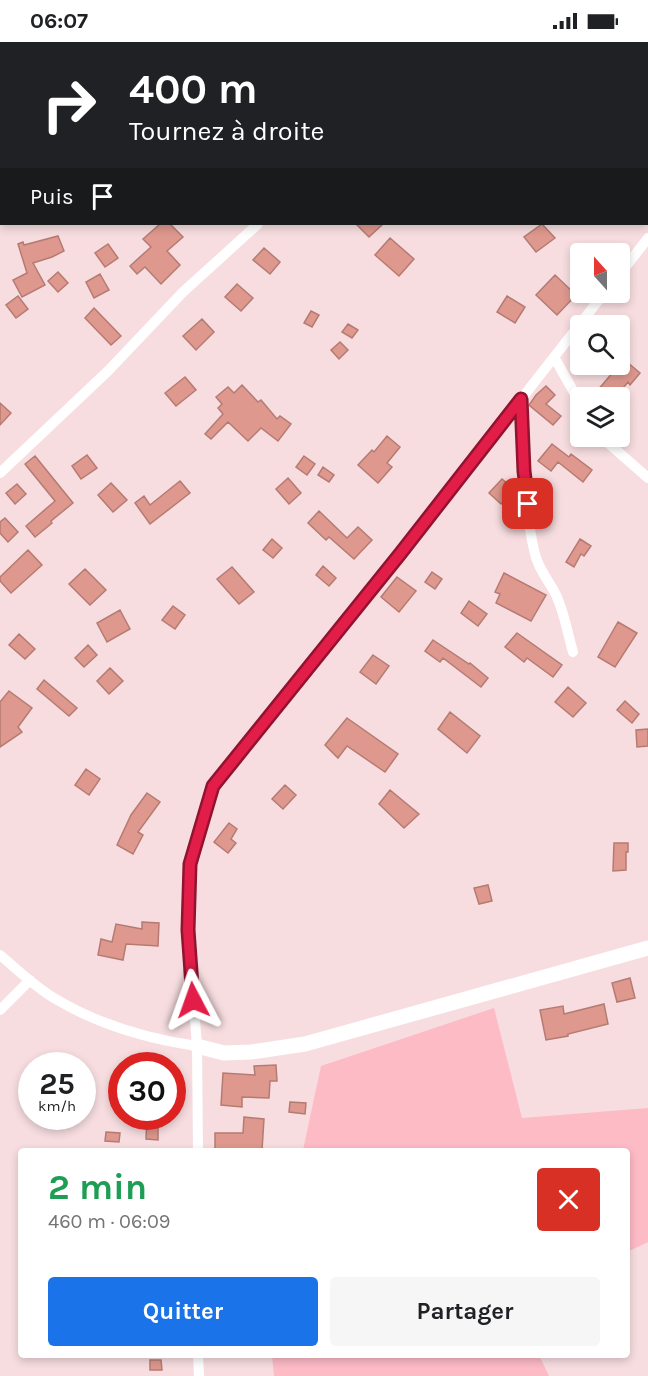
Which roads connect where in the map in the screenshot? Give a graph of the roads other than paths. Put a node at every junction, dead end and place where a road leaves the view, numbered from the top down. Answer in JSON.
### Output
{"nodes":[{"id":1,"x":257,"y":225,"type":"edge"},
{"id":2,"x":648,"y":238,"type":"edge"},
{"id":3,"x":630,"y":261,"type":"edge"},
{"id":4,"x":596,"y":303,"type":"edge"},
{"id":5,"x":554,"y":357,"type":"junction"},
{"id":6,"x":571,"y":387,"type":"edge"},
{"id":7,"x":521,"y":399,"type":"junction"},
{"id":8,"x":613,"y":447,"type":"edge"},
{"id":9,"x":0,"y":474,"type":"edge"},
{"id":10,"x":648,"y":478,"type":"edge"},
{"id":11,"x":573,"y":652,"type":"dead end"},
{"id":12,"x":648,"y":948,"type":"edge"},
{"id":13,"x":0,"y":955,"type":"edge"},
{"id":14,"x":30,"y":980,"type":"junction"},
{"id":15,"x":0,"y":1010,"type":"edge"},
{"id":16,"x":197,"y":1046,"type":"junction"},
{"id":17,"x":198,"y":1148,"type":"edge"},
{"id":18,"x":198,"y":1358,"type":"edge"},
{"id":19,"x":198,"y":1376,"type":"edge"}],
"edges":[{"from":1,"to":9,"type":"street"},
{"from":2,"to":3,"type":"street"},
{"from":4,"to":5,"type":"street"},
{"from":5,"to":6,"type":"street"},
{"from":5,"to":7,"type":"street"},
{"from":7,"to":11,"type":"street"},
{"from":7,"to":16,"type":"street"},
{"from":8,"to":10,"type":"street"},
{"from":12,"to":16,"type":"street"},
{"from":13,"to":14,"type":"street"},
{"from":14,"to":15,"type":"street"},
{"from":14,"to":16,"type":"street"},
{"from":16,"to":17,"type":"street"},
{"from":18,"to":19,"type":"street"}]}
